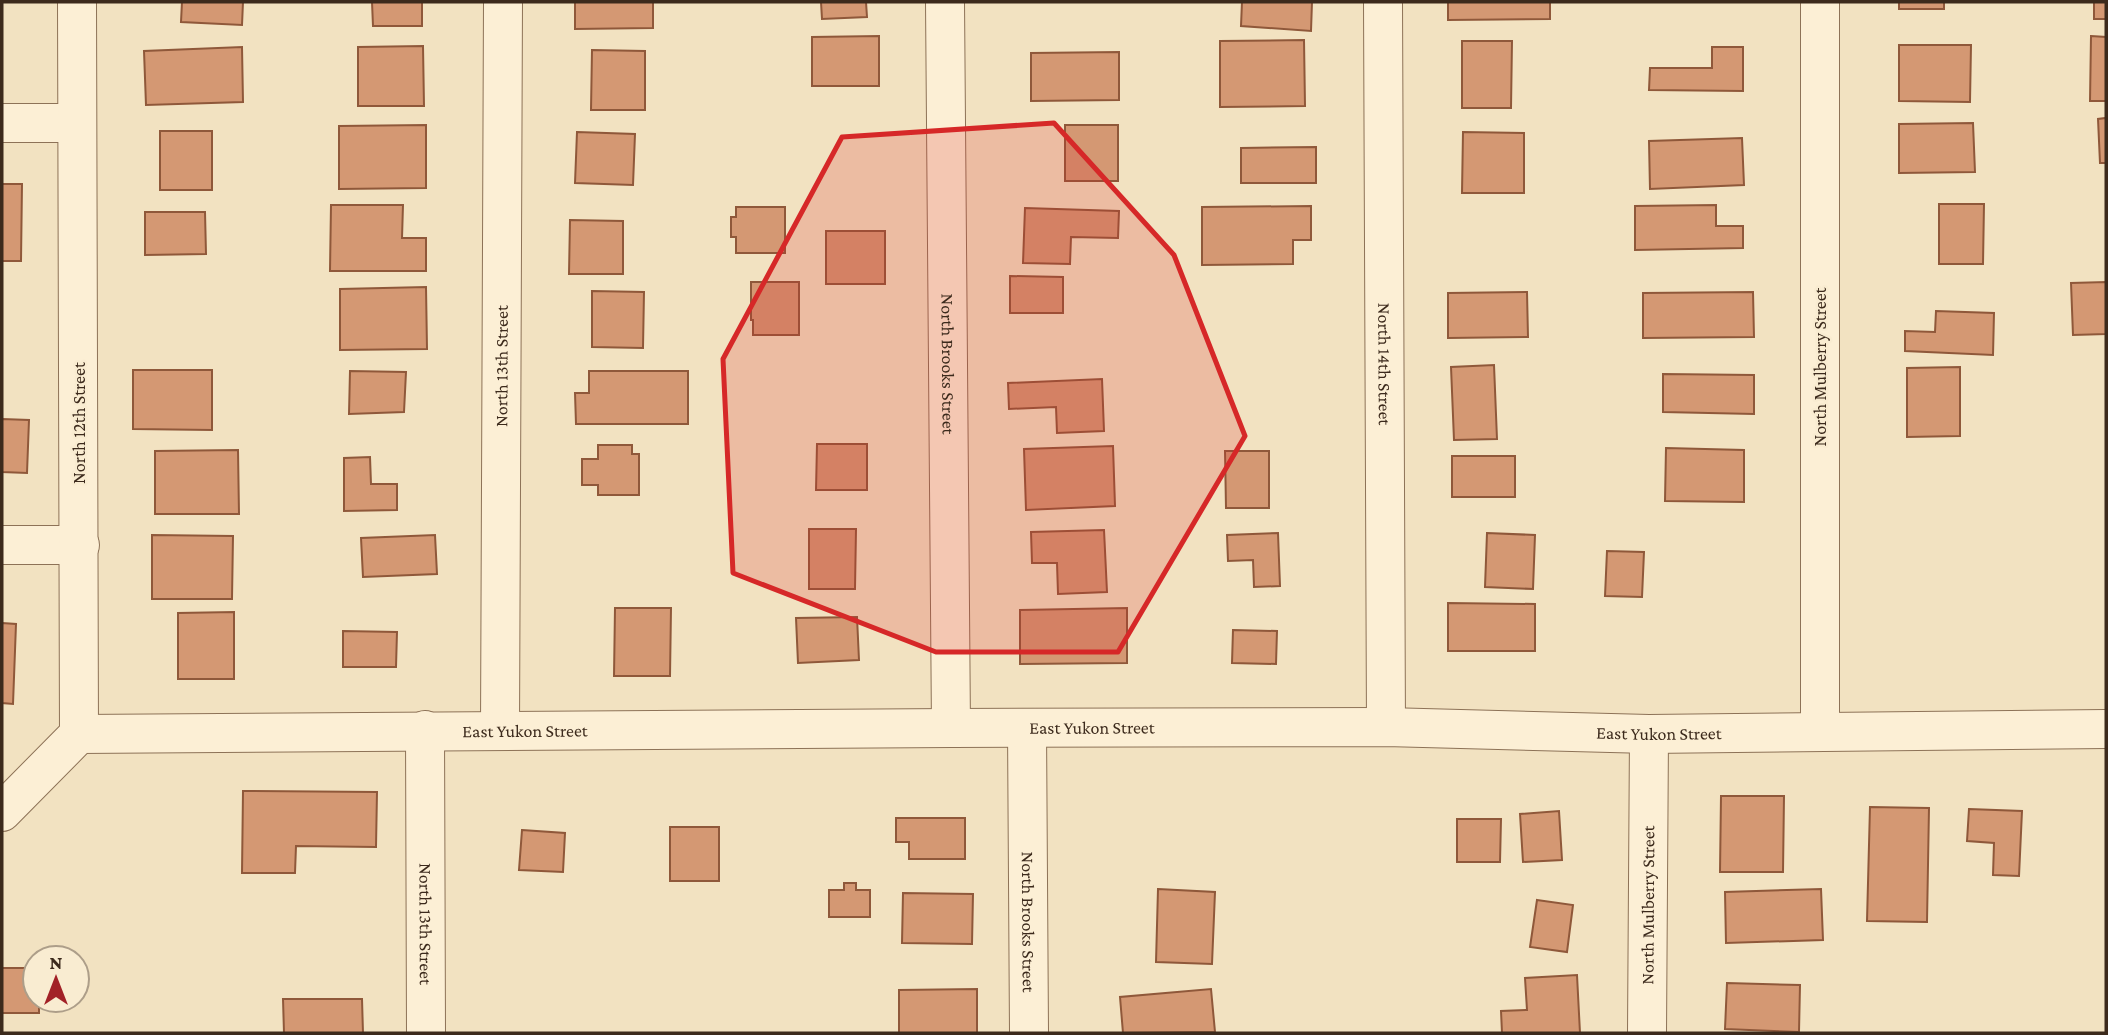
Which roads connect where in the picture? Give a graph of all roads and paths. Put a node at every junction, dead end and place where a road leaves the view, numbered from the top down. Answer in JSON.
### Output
{"nodes":[{"id":1,"x":77,"y":2,"type":"edge"},
{"id":2,"x":503,"y":2,"type":"edge"},
{"id":3,"x":946,"y":2,"type":"edge"},
{"id":4,"x":1383,"y":2,"type":"edge"},
{"id":5,"x":1820,"y":2,"type":"edge"},
{"id":6,"x":2,"y":123,"type":"edge"},
{"id":7,"x":78,"y":124,"type":"junction"},
{"id":8,"x":2,"y":545,"type":"edge"},
{"id":9,"x":80,"y":545,"type":"junction"},
{"id":10,"x":1386,"y":727,"type":"junction"},
{"id":11,"x":951,"y":728,"type":"junction"},
{"id":12,"x":1027,"y":728,"type":"junction"},
{"id":13,"x":2106,"y":729,"type":"edge"},
{"id":14,"x":425,"y":730,"type":"junction"},
{"id":15,"x":500,"y":730,"type":"junction"},
{"id":16,"x":1820,"y":731,"type":"junction"},
{"id":17,"x":79,"y":734,"type":"junction"},
{"id":18,"x":1649,"y":734,"type":"junction"},
{"id":19,"x":2,"y":812,"type":"edge"},
{"id":20,"x":426,"y":1033,"type":"edge"},
{"id":21,"x":1029,"y":1033,"type":"edge"},
{"id":22,"x":1647,"y":1033,"type":"edge"}],
"edges":[{"from":1,"to":7,"type":"street","name":"North 12th Street"},
{"from":2,"to":15,"type":"street","name":"North 13th Street"},
{"from":3,"to":11,"type":"street","name":"North Brooks Street"},
{"from":4,"to":10,"type":"street","name":"North 14th Street"},
{"from":5,"to":16,"type":"street","name":"North Mulberry Street"},
{"from":6,"to":7,"type":"street"},
{"from":7,"to":9,"type":"street","name":"North 12th Street"},
{"from":8,"to":9,"type":"street"},
{"from":9,"to":17,"type":"street","name":"North 12th Street"},
{"from":10,"to":12,"type":"street","name":"East Yukon Street"},
{"from":10,"to":18,"type":"street","name":"East Yukon Street"},
{"from":11,"to":12,"type":"street","name":"East Yukon Street"},
{"from":11,"to":15,"type":"street","name":"East Yukon Street"},
{"from":12,"to":21,"type":"street","name":"North Brooks Street"},
{"from":13,"to":16,"type":"street","name":"East Yukon Street"},
{"from":14,"to":15,"type":"street","name":"East Yukon Street"},
{"from":14,"to":17,"type":"street","name":"East Yukon Street"},
{"from":14,"to":20,"type":"street","name":"North 13th Street"},
{"from":16,"to":18,"type":"street","name":"East Yukon Street"},
{"from":17,"to":19,"type":"street"},
{"from":18,"to":22,"type":"street","name":"North Mulberry Street"}]}
